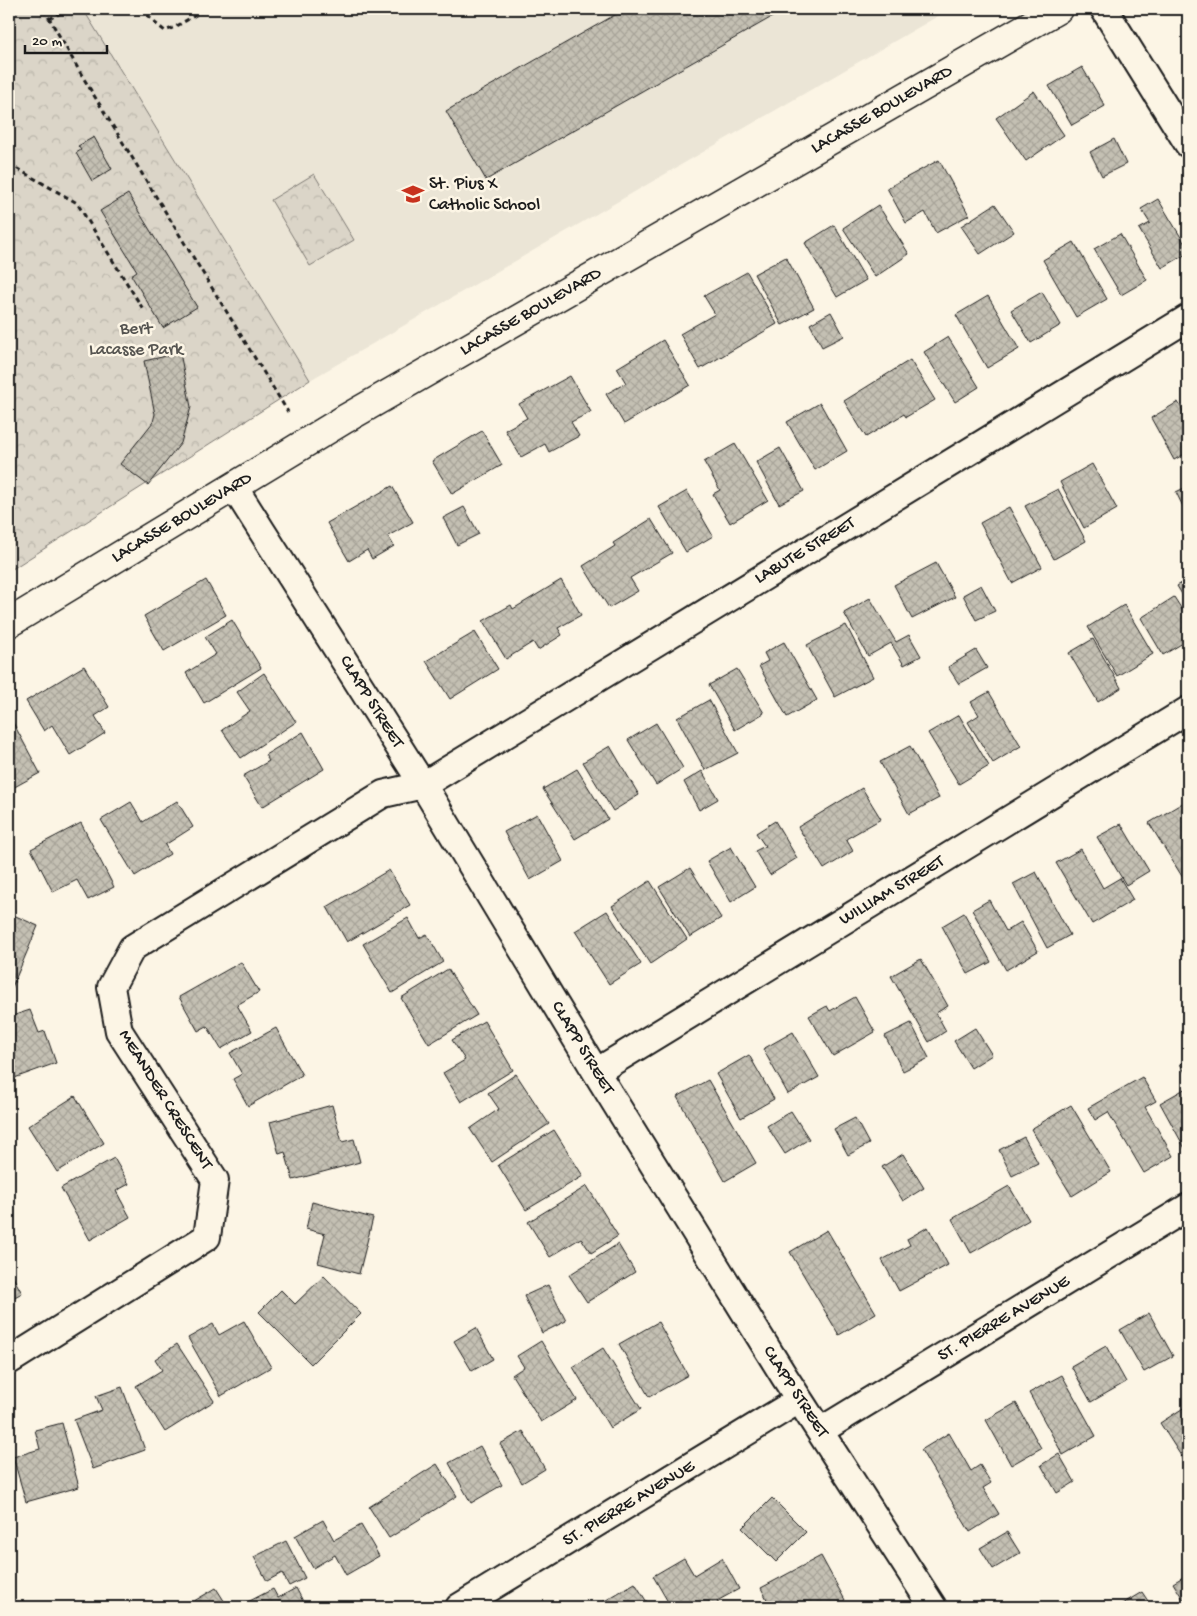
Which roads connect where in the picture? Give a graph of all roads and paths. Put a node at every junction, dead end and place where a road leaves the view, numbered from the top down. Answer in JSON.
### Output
{"nodes":[{"id":1,"x":44,"y":9,"type":"edge"},
{"id":2,"x":68,"y":9,"type":"edge"},
{"id":3,"x":141,"y":9,"type":"edge"},
{"id":4,"x":206,"y":9,"type":"edge"},
{"id":5,"x":1058,"y":9,"type":"edge"},
{"id":6,"x":1104,"y":9,"type":"edge"},
{"id":7,"x":49,"y":19,"type":"junction"},
{"id":8,"x":1188,"y":144,"type":"edge"},
{"id":9,"x":9,"y":164,"type":"edge"},
{"id":10,"x":143,"y":309,"type":"dead end"},
{"id":11,"x":1188,"y":318,"type":"edge"},
{"id":12,"x":288,"y":412,"type":"dead end"},
{"id":13,"x":234,"y":487,"type":"junction"},
{"id":14,"x":9,"y":623,"type":"edge"},
{"id":15,"x":1188,"y":710,"type":"edge"},
{"id":16,"x":423,"y":785,"type":"junction"},
{"id":17,"x":596,"y":1072,"type":"junction"},
{"id":18,"x":1188,"y":1207,"type":"edge"},
{"id":19,"x":9,"y":1362,"type":"edge"},
{"id":20,"x":799,"y":1400,"type":"junction"},
{"id":21,"x":820,"y":1431,"type":"junction"},
{"id":22,"x":459,"y":1607,"type":"edge"},
{"id":23,"x":932,"y":1607,"type":"edge"}],
"edges":[{"from":1,"to":7,"type":"path"},
{"from":2,"to":7,"type":"path"},
{"from":3,"to":4,"type":"path"},
{"from":5,"to":13,"type":"street","name":"LACASSE BOULEVARD"},
{"from":6,"to":8,"type":"street"},
{"from":7,"to":12,"type":"path"},
{"from":9,"to":10,"type":"path"},
{"from":11,"to":16,"type":"street","name":"LABUTE STREET"},
{"from":13,"to":14,"type":"street","name":"LACASSE BOULEVARD"},
{"from":13,"to":16,"type":"street","name":"CLAPP STREET"},
{"from":15,"to":17,"type":"street","name":"WILLIAM STREET"},
{"from":16,"to":17,"type":"street","name":"CLAPP STREET"},
{"from":16,"to":19,"type":"street","name":"MEANDER CRESCENT"},
{"from":17,"to":20,"type":"street","name":"CLAPP STREET"},
{"from":18,"to":21,"type":"street","name":"ST. PIERRE AVENUE"},
{"from":20,"to":21,"type":"street","name":"CLAPP STREET"},
{"from":20,"to":22,"type":"street","name":"ST. PIERRE AVENUE"},
{"from":21,"to":23,"type":"street","name":"CLAPP STREET"}]}
